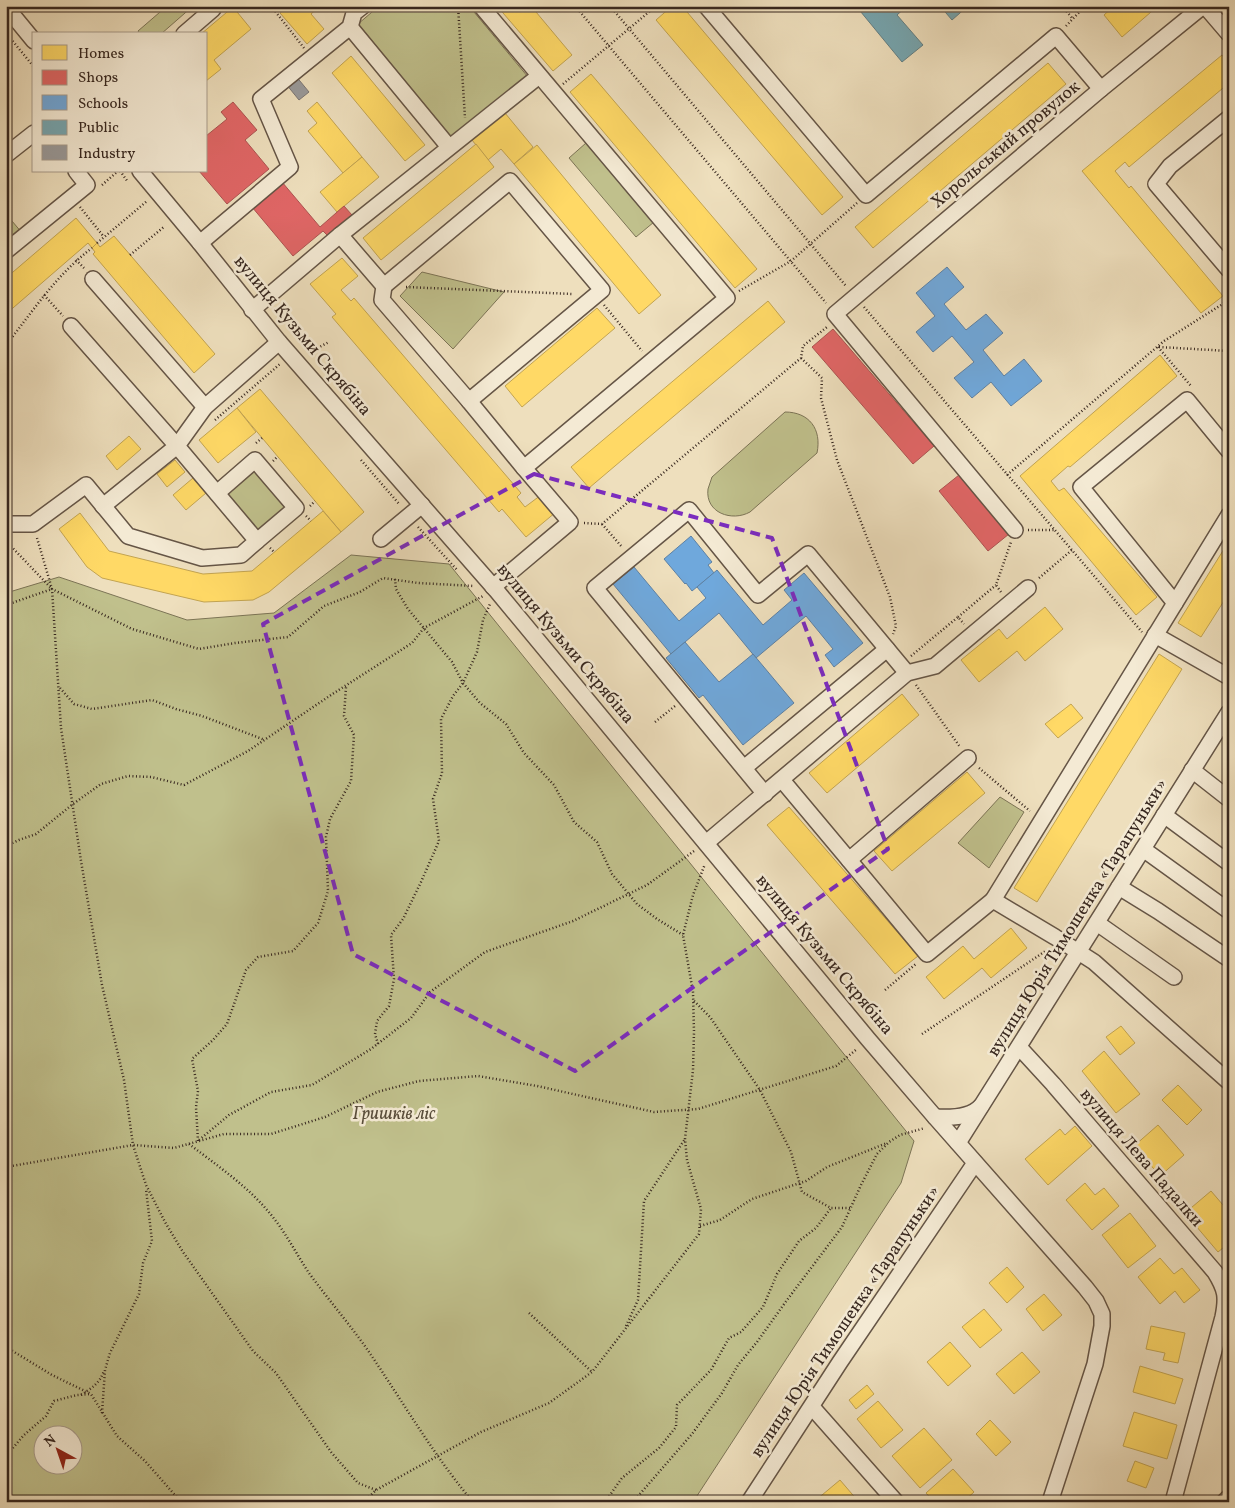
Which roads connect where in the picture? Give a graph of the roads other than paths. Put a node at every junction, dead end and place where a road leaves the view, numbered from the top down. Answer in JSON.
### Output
{"nodes":[{"id":1,"x":363,"y":6,"type":"edge"},
{"id":2,"x":480,"y":6,"type":"edge"},
{"id":3,"x":706,"y":6,"type":"edge"},
{"id":4,"x":1204,"y":6,"type":"edge"},
{"id":5,"x":6,"y":7,"type":"edge"},
{"id":6,"x":213,"y":9,"type":"dead end"},
{"id":7,"x":350,"y":27,"type":"junction"},
{"id":8,"x":186,"y":32,"type":"edge"},
{"id":9,"x":1229,"y":34,"type":"edge"},
{"id":10,"x":32,"y":39,"type":"edge"},
{"id":11,"x":539,"y":76,"type":"junction"},
{"id":12,"x":1101,"y":89,"type":"junction"},
{"id":13,"x":1229,"y":118,"type":"edge"},
{"id":14,"x":32,"y":135,"type":"edge"},
{"id":15,"x":449,"y":147,"type":"junction"},
{"id":16,"x":6,"y":155,"type":"edge"},
{"id":17,"x":77,"y":172,"type":"edge"},
{"id":18,"x":141,"y":172,"type":"edge"},
{"id":19,"x":340,"y":235,"type":"junction"},
{"id":20,"x":200,"y":243,"type":"junction"},
{"id":21,"x":6,"y":251,"type":"edge"},
{"id":22,"x":1229,"y":270,"type":"edge"},
{"id":23,"x":93,"y":279,"type":"dead end"},
{"id":24,"x":384,"y":286,"type":"junction"},
{"id":25,"x":252,"y":310,"type":"junction"},
{"id":26,"x":71,"y":326,"type":"road end"},
{"id":27,"x":279,"y":342,"type":"junction"},
{"id":28,"x":469,"y":401,"type":"junction"},
{"id":29,"x":205,"y":407,"type":"junction"},
{"id":30,"x":177,"y":446,"type":"junction"},
{"id":31,"x":1229,"y":451,"type":"edge"},
{"id":32,"x":524,"y":468,"type":"junction"},
{"id":33,"x":217,"y":493,"type":"junction"},
{"id":34,"x":422,"y":505,"type":"junction"},
{"id":35,"x":103,"y":506,"type":"junction"},
{"id":36,"x":1229,"y":515,"type":"edge"},
{"id":37,"x":6,"y":524,"type":"edge"},
{"id":38,"x":1015,"y":530,"type":"road end"},
{"id":39,"x":259,"y":539,"type":"junction"},
{"id":40,"x":381,"y":539,"type":"dead end"},
{"id":41,"x":1028,"y":588,"type":"road end"},
{"id":42,"x":493,"y":592,"type":"junction"},
{"id":43,"x":1175,"y":603,"type":"junction"},
{"id":44,"x":1153,"y":639,"type":"junction"},
{"id":45,"x":888,"y":649,"type":"junction"},
{"id":46,"x":907,"y":673,"type":"junction"},
{"id":47,"x":1229,"y":677,"type":"edge"},
{"id":48,"x":1229,"y":712,"type":"edge"},
{"id":49,"x":968,"y":758,"type":"dead end"},
{"id":50,"x":744,"y":768,"type":"junction"},
{"id":51,"x":1192,"y":770,"type":"junction"},
{"id":52,"x":782,"y":780,"type":"junction"},
{"id":53,"x":765,"y":794,"type":"junction"},
{"id":54,"x":1229,"y":799,"type":"edge"},
{"id":55,"x":1164,"y":815,"type":"junction"},
{"id":56,"x":706,"y":843,"type":"junction"},
{"id":57,"x":1143,"y":850,"type":"junction"},
{"id":58,"x":849,"y":860,"type":"junction"},
{"id":59,"x":1229,"y":863,"type":"edge"},
{"id":60,"x":1119,"y":887,"type":"junction"},
{"id":61,"x":993,"y":900,"type":"junction"},
{"id":62,"x":1229,"y":911,"type":"edge"},
{"id":63,"x":1097,"y":923,"type":"junction"},
{"id":64,"x":1079,"y":952,"type":"junction"},
{"id":65,"x":1229,"y":959,"type":"edge"},
{"id":66,"x":1174,"y":977,"type":"dead end"},
{"id":67,"x":1019,"y":1047,"type":"junction"},
{"id":68,"x":1229,"y":1082,"type":"edge"},
{"id":69,"x":982,"y":1105,"type":"junction"},
{"id":70,"x":929,"y":1124,"type":"junction"},
{"id":71,"x":958,"y":1143,"type":"junction"},
{"id":72,"x":975,"y":1163,"type":"junction"},
{"id":73,"x":812,"y":1407,"type":"junction"},
{"id":74,"x":1229,"y":1497,"type":"edge"},
{"id":75,"x":749,"y":1502,"type":"edge"},
{"id":76,"x":896,"y":1502,"type":"edge"},
{"id":77,"x":1050,"y":1502,"type":"edge"},
{"id":78,"x":1173,"y":1502,"type":"edge"},
{"id":79,"x":1224,"y":1502,"type":"edge"}],
"edges":[{"from":1,"to":7,"type":"street"},
{"from":2,"to":11,"type":"street"},
{"from":3,"to":12,"type":"street"},
{"from":4,"to":9,"type":"street"},
{"from":4,"to":12,"type":"street","name":"Хорольський провулок"},
{"from":5,"to":10,"type":"street"},
{"from":6,"to":8,"type":"street"},
{"from":7,"to":15,"type":"street"},
{"from":7,"to":20,"type":"street"},
{"from":11,"to":15,"type":"street"},
{"from":11,"to":32,"type":"street"},
{"from":12,"to":38,"type":"street","name":"Хорольський провулок"},
{"from":13,"to":22,"type":"street"},
{"from":14,"to":16,"type":"street"},
{"from":15,"to":19,"type":"street"},
{"from":17,"to":21,"type":"street"},
{"from":18,"to":20,"type":"street","name":"вулиця Кузьми Скрябіна"},
{"from":19,"to":24,"type":"street"},
{"from":19,"to":25,"type":"street"},
{"from":20,"to":25,"type":"street","name":"вулиця Кузьми Скрябіна"},
{"from":23,"to":29,"type":"street"},
{"from":24,"to":28,"type":"street"},
{"from":24,"to":28,"type":"street"},
{"from":25,"to":27,"type":"street","name":"вулиця Кузьми Скрябіна"},
{"from":26,"to":30,"type":"street"},
{"from":27,"to":29,"type":"street"},
{"from":27,"to":34,"type":"street","name":"вулиця Кузьми Скрябіна"},
{"from":28,"to":32,"type":"street"},
{"from":29,"to":30,"type":"street"},
{"from":30,"to":33,"type":"street"},
{"from":30,"to":35,"type":"street"},
{"from":31,"to":43,"type":"street"},
{"from":32,"to":42,"type":"street"},
{"from":33,"to":39,"type":"street"},
{"from":33,"to":39,"type":"street"},
{"from":34,"to":40,"type":"street"},
{"from":34,"to":42,"type":"street","name":"вулиця Кузьми Скрябіна"},
{"from":35,"to":37,"type":"street"},
{"from":35,"to":39,"type":"street"},
{"from":36,"to":43,"type":"street"},
{"from":41,"to":46,"type":"street"},
{"from":42,"to":56,"type":"street","name":"вулиця Кузьми Скрябіна"},
{"from":43,"to":44,"type":"street"},
{"from":44,"to":47,"type":"street"},
{"from":44,"to":61,"type":"street"},
{"from":45,"to":46,"type":"street"},
{"from":45,"to":50,"type":"street"},
{"from":45,"to":50,"type":"street"},
{"from":46,"to":52,"type":"street"},
{"from":48,"to":51,"type":"street","name":"вулиця Юрія Тимошенка «Тарапуньки»"},
{"from":49,"to":58,"type":"street"},
{"from":50,"to":53,"type":"street"},
{"from":51,"to":54,"type":"street"},
{"from":51,"to":55,"type":"street","name":"вулиця Юрія Тимошенка «Тарапуньки»"},
{"from":52,"to":53,"type":"street"},
{"from":52,"to":58,"type":"street"},
{"from":53,"to":56,"type":"street"},
{"from":55,"to":57,"type":"street","name":"вулиця Юрія Тимошенка «Тарапуньки»"},
{"from":55,"to":59,"type":"street"},
{"from":56,"to":70,"type":"street","name":"вулиця Кузьми Скрябіна"},
{"from":57,"to":60,"type":"street","name":"вулиця Юрія Тимошенка «Тарапуньки»"},
{"from":57,"to":62,"type":"street"},
{"from":58,"to":61,"type":"street"},
{"from":60,"to":63,"type":"street","name":"вулиця Юрія Тимошенка «Тарапуньки»"},
{"from":60,"to":65,"type":"street"},
{"from":61,"to":64,"type":"street"},
{"from":63,"to":64,"type":"street","name":"вулиця Юрія Тимошенка «Тарапуньки»"},
{"from":63,"to":66,"type":"street"},
{"from":64,"to":67,"type":"street","name":"вулиця Юрія Тимошенка «Тарапуньки»"},
{"from":64,"to":68,"type":"street"},
{"from":67,"to":69,"type":"street","name":"вулиця Юрія Тимошенка «Тарапуньки»"},
{"from":67,"to":78,"type":"street","name":"вулиця Лева Падалки"},
{"from":69,"to":70,"type":"street"},
{"from":69,"to":71,"type":"street","name":"вулиця Юрія Тимошенка «Тарапуньки»"},
{"from":70,"to":71,"type":"street","name":"вулиця Кузьми Скрябіна"},
{"from":71,"to":72,"type":"street","name":"вулиця Кузьми Скрябіна"},
{"from":72,"to":73,"type":"street","name":"вулиця Юрія Тимошенка «Тарапуньки»"},
{"from":72,"to":77,"type":"street","name":"вулиця Кузьми Скрябіна"},
{"from":73,"to":75,"type":"street","name":"вулиця Юрія Тимошенка «Тарапуньки»"},
{"from":73,"to":76,"type":"street"},
{"from":74,"to":79,"type":"street"}]}
